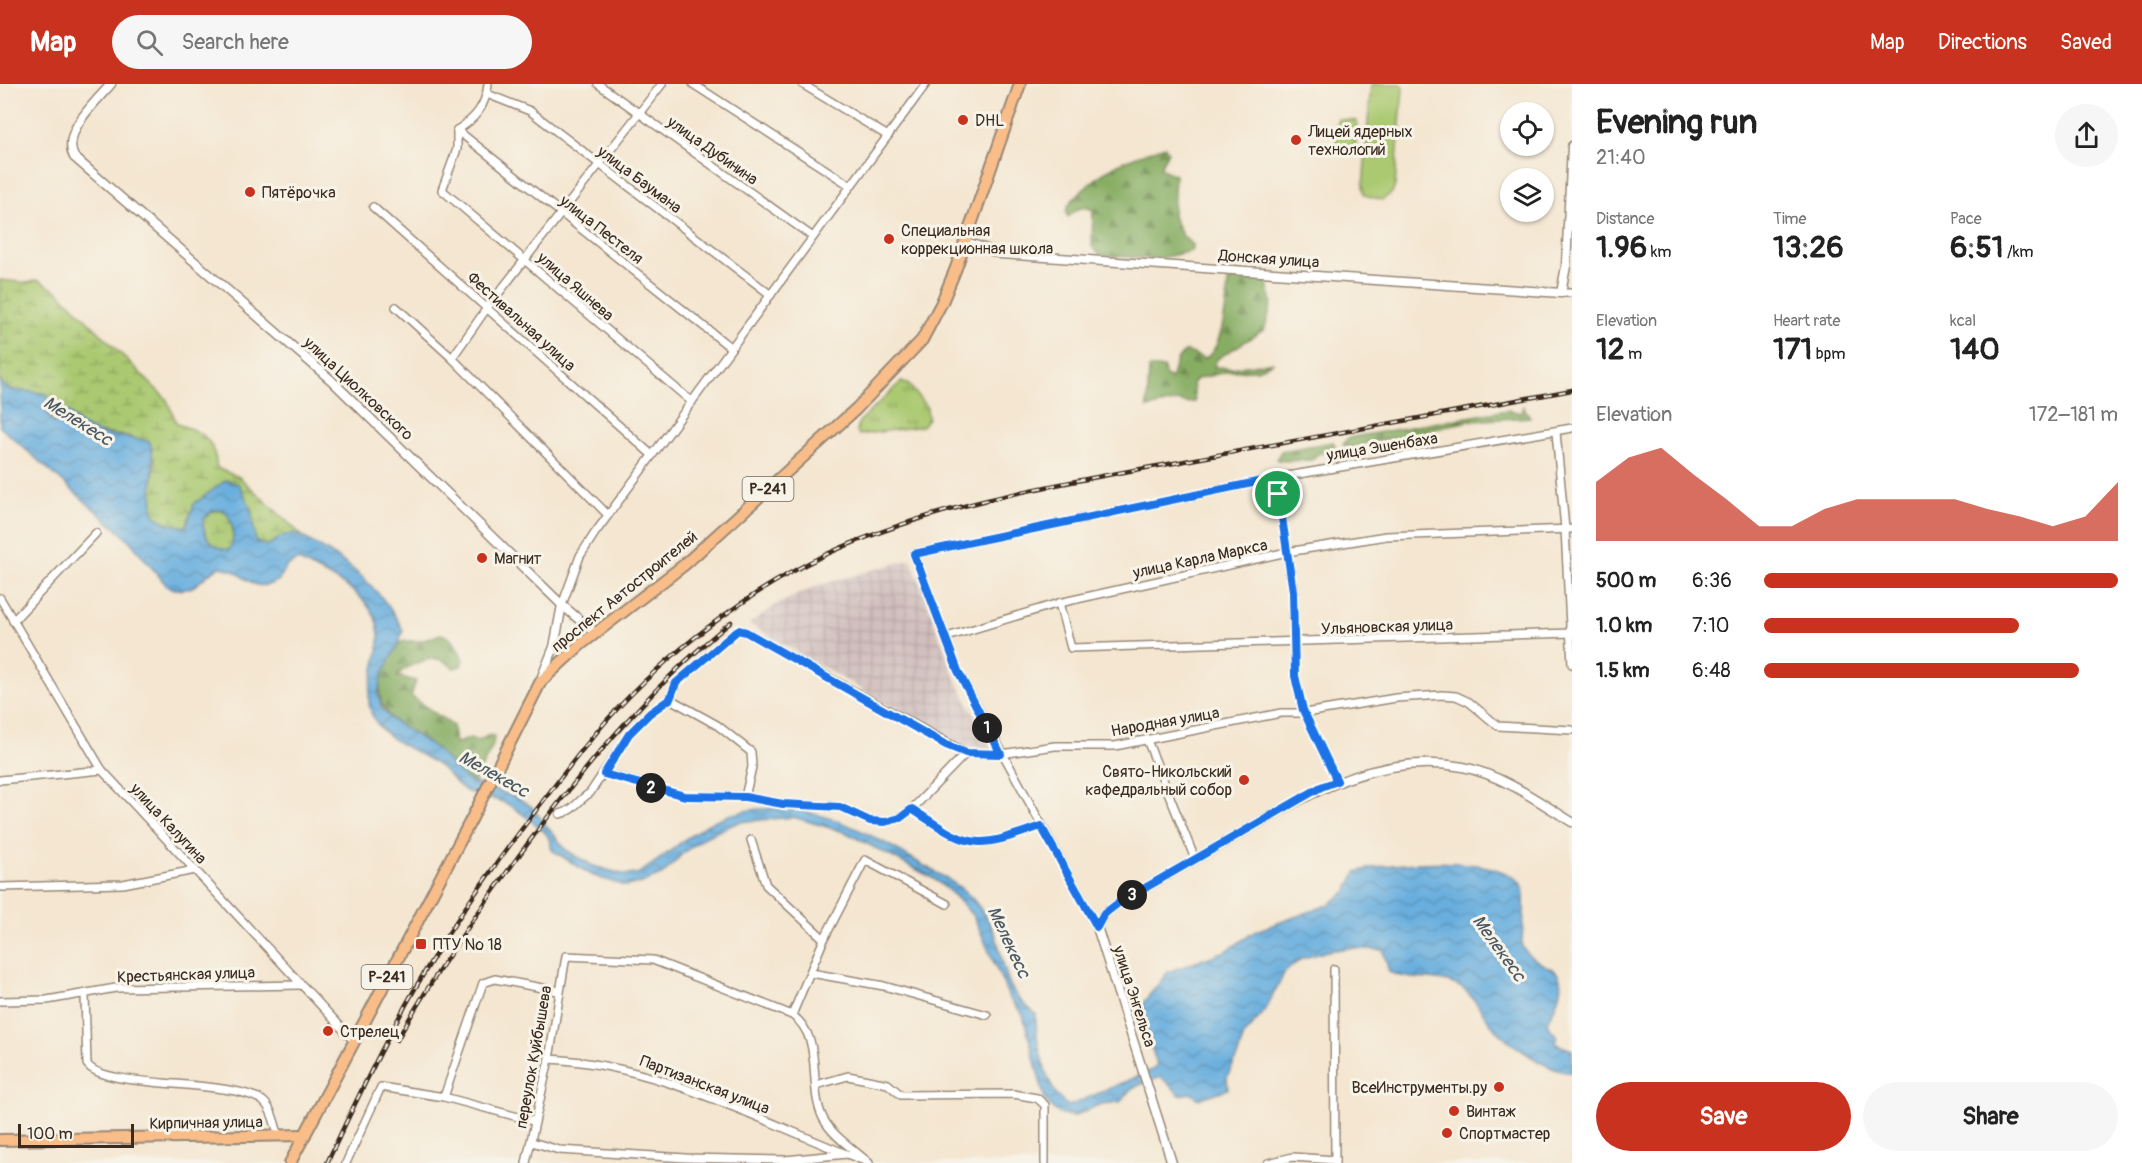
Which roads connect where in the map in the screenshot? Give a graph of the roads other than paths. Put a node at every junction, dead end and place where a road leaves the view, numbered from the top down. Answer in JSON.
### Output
{"nodes":[{"id":1,"x":111,"y":84,"type":"edge"},
{"id":2,"x":488,"y":84,"type":"edge"},
{"id":3,"x":598,"y":84,"type":"edge"},
{"id":4,"x":662,"y":84,"type":"edge"},
{"id":5,"x":693,"y":84,"type":"edge"},
{"id":6,"x":802,"y":84,"type":"edge"},
{"id":7,"x":926,"y":84,"type":"edge"},
{"id":8,"x":1020,"y":84,"type":"edge"},
{"id":9,"x":487,"y":94,"type":"junction"},
{"id":10,"x":639,"y":114,"type":"junction"},
{"id":11,"x":457,"y":130,"type":"junction"},
{"id":12,"x":888,"y":136,"type":"junction"},
{"id":13,"x":1572,"y":146,"type":"edge"},
{"id":14,"x":598,"y":164,"type":"junction"},
{"id":15,"x":851,"y":186,"type":"junction"},
{"id":16,"x":1571,"y":193,"type":"edge"},
{"id":17,"x":374,"y":207,"type":"dead end"},
{"id":18,"x":561,"y":214,"type":"junction"},
{"id":19,"x":813,"y":237,"type":"junction"},
{"id":20,"x":966,"y":242,"type":"junction"},
{"id":21,"x":525,"y":260,"type":"junction"},
{"id":22,"x":1561,"y":293,"type":"junction"},
{"id":23,"x":1572,"y":293,"type":"edge"},
{"id":24,"x":771,"y":295,"type":"junction"},
{"id":25,"x":396,"y":307,"type":"dead end"},
{"id":26,"x":487,"y":308,"type":"junction"},
{"id":27,"x":731,"y":348,"type":"junction"},
{"id":28,"x":452,"y":358,"type":"junction"},
{"id":29,"x":692,"y":402,"type":"junction"},
{"id":30,"x":1572,"y":428,"type":"edge"},
{"id":31,"x":1556,"y":432,"type":"junction"},
{"id":32,"x":652,"y":456,"type":"junction"},
{"id":33,"x":1276,"y":478,"type":"junction"},
{"id":34,"x":608,"y":515,"type":"junction"},
{"id":35,"x":1569,"y":529,"type":"edge"},
{"id":36,"x":96,"y":533,"type":"dead end"},
{"id":37,"x":1287,"y":552,"type":"junction"},
{"id":38,"x":914,"y":554,"type":"joint"},
{"id":39,"x":0,"y":598,"type":"edge"},
{"id":40,"x":1059,"y":603,"type":"junction"},
{"id":41,"x":562,"y":605,"type":"junction"},
{"id":42,"x":13,"y":621,"type":"junction"},
{"id":43,"x":595,"y":633,"type":"junction"},
{"id":44,"x":1571,"y":633,"type":"edge"},
{"id":45,"x":947,"y":637,"type":"junction"},
{"id":46,"x":1293,"y":643,"type":"junction"},
{"id":47,"x":1572,"y":664,"type":"edge"},
{"id":48,"x":541,"y":681,"type":"junction"},
{"id":49,"x":670,"y":699,"type":"junction"},
{"id":50,"x":1305,"y":713,"type":"junction"},
{"id":51,"x":1572,"y":729,"type":"edge"},
{"id":52,"x":1147,"y":740,"type":"junction"},
{"id":53,"x":966,"y":753,"type":"junction"},
{"id":54,"x":1001,"y":754,"type":"junction"},
{"id":55,"x":102,"y":770,"type":"junction"},
{"id":56,"x":604,"y":774,"type":"junction"},
{"id":57,"x":0,"y":780,"type":"edge"},
{"id":58,"x":1337,"y":781,"type":"junction"},
{"id":59,"x":745,"y":797,"type":"junction"},
{"id":60,"x":912,"y":809,"type":"junction"},
{"id":61,"x":560,"y":814,"type":"dead end"},
{"id":62,"x":1572,"y":822,"type":"edge"},
{"id":63,"x":1041,"y":826,"type":"junction"},
{"id":64,"x":751,"y":840,"type":"dead end"},
{"id":65,"x":1195,"y":859,"type":"junction"},
{"id":66,"x":195,"y":870,"type":"junction"},
{"id":67,"x":0,"y":887,"type":"edge"},
{"id":68,"x":947,"y":904,"type":"dead end"},
{"id":69,"x":1097,"y":927,"type":"junction"},
{"id":70,"x":824,"y":939,"type":"junction"},
{"id":71,"x":1334,"y":969,"type":"dead end"},
{"id":72,"x":811,"y":973,"type":"junction"},
{"id":73,"x":301,"y":985,"type":"junction"},
{"id":74,"x":558,"y":991,"type":"junction"},
{"id":75,"x":85,"y":995,"type":"junction"},
{"id":76,"x":0,"y":1001,"type":"edge"},
{"id":77,"x":792,"y":1015,"type":"junction"},
{"id":78,"x":987,"y":1015,"type":"dead end"},
{"id":79,"x":353,"y":1040,"type":"junction"},
{"id":80,"x":549,"y":1059,"type":"junction"},
{"id":81,"x":816,"y":1085,"type":"junction"},
{"id":82,"x":444,"y":1097,"type":"junction"},
{"id":83,"x":533,"y":1121,"type":"junction"},
{"id":84,"x":305,"y":1135,"type":"junction"},
{"id":85,"x":279,"y":1136,"type":"junction"},
{"id":86,"x":0,"y":1140,"type":"edge"},
{"id":87,"x":532,"y":1142,"type":"junction"},
{"id":88,"x":847,"y":1154,"type":"junction"},
{"id":89,"x":1335,"y":1162,"type":"edge"},
{"id":90,"x":290,"y":1163,"type":"edge"},
{"id":91,"x":346,"y":1163,"type":"edge"},
{"id":92,"x":526,"y":1163,"type":"edge"},
{"id":93,"x":869,"y":1163,"type":"edge"},
{"id":94,"x":1045,"y":1163,"type":"edge"},
{"id":95,"x":1172,"y":1163,"type":"edge"},
{"id":96,"x":1268,"y":1163,"type":"edge"}],
"edges":[{"from":1,"to":41,"type":"street","name":"улица Циолковского"},
{"from":2,"to":9,"type":"street"},
{"from":3,"to":10,"type":"street","name":"улица Дубинина"},
{"from":4,"to":10,"type":"street"},
{"from":5,"to":15,"type":"street"},
{"from":6,"to":12,"type":"street"},
{"from":7,"to":12,"type":"street","name":"проспект Автостроителей"},
{"from":8,"to":20,"type":"highway","name":"проспект Автостроителей","number":"Р-241"},
{"from":9,"to":11,"type":"street"},
{"from":9,"to":14,"type":"street","name":"улица Баумана"},
{"from":10,"to":14,"type":"street"},
{"from":10,"to":19,"type":"street","name":"улица Дубинина"},
{"from":11,"to":18,"type":"street","name":"улица Пестеля"},
{"from":11,"to":21,"type":"street","name":"улица Яшнева"},
{"from":12,"to":15,"type":"street","name":"проспект Автостроителей"},
{"from":13,"to":16,"type":"street"},
{"from":14,"to":18,"type":"street"},
{"from":14,"to":24,"type":"street","name":"улица Баумана"},
{"from":15,"to":19,"type":"street","name":"проспект Автостроителей"},
{"from":16,"to":22,"type":"street"},
{"from":17,"to":26,"type":"street","name":"Фестивальная улица"},
{"from":18,"to":21,"type":"street"},
{"from":18,"to":27,"type":"street","name":"улица Пестеля"},
{"from":19,"to":24,"type":"street","name":"проспект Автостроителей"},
{"from":20,"to":22,"type":"street","name":"Донская улица"},
{"from":20,"to":43,"type":"highway","name":"проспект Автостроителей","number":"Р-241"},
{"from":21,"to":26,"type":"street"},
{"from":21,"to":29,"type":"street","name":"улица Яшнева"},
{"from":22,"to":23,"type":"street","name":"Донская улица"},
{"from":24,"to":27,"type":"street","name":"проспект Автостроителей"},
{"from":25,"to":28,"type":"street"},
{"from":26,"to":28,"type":"street"},
{"from":26,"to":32,"type":"street","name":"Фестивальная улица"},
{"from":27,"to":29,"type":"street","name":"проспект Автостроителей"},
{"from":28,"to":34,"type":"street"},
{"from":29,"to":32,"type":"street","name":"проспект Автостроителей"},
{"from":30,"to":31,"type":"street","name":"улица Эшенбаха"},
{"from":31,"to":33,"type":"street","name":"улица Эшенбаха"},
{"from":31,"to":35,"type":"street"},
{"from":32,"to":34,"type":"street","name":"проспект Автостроителей"},
{"from":33,"to":37,"type":"street"},
{"from":33,"to":38,"type":"street","name":"улица Эшенбаха"},
{"from":34,"to":41,"type":"street","name":"проспект Автостроителей"},
{"from":35,"to":37,"type":"street","name":"улица Карла Маркса"},
{"from":35,"to":44,"type":"street"},
{"from":36,"to":42,"type":"street"},
{"from":37,"to":40,"type":"street","name":"улица Карла Маркса"},
{"from":37,"to":46,"type":"street"},
{"from":38,"to":45,"type":"street","name":"улица Энгельса"},
{"from":39,"to":42,"type":"street","name":"улица Калугина"},
{"from":40,"to":45,"type":"street","name":"улица Карла Маркса"},
{"from":40,"to":46,"type":"street","name":"Ульяновская улица"},
{"from":41,"to":43,"type":"street","name":"улица Циолковского"},
{"from":41,"to":48,"type":"street"},
{"from":42,"to":55,"type":"street","name":"улица Калугина"},
{"from":43,"to":48,"type":"highway","name":"проспект Автостроителей","number":"Р-241"},
{"from":44,"to":46,"type":"street","name":"Ульяновская улица"},
{"from":44,"to":47,"type":"street"},
{"from":45,"to":54,"type":"street","name":"улица Энгельса"},
{"from":46,"to":50,"type":"street"},
{"from":48,"to":79,"type":"highway","name":"проспект Автостроителей","number":"Р-241"},
{"from":49,"to":53,"type":"street","name":"Народная улица"},
{"from":49,"to":56,"type":"street"},
{"from":49,"to":59,"type":"street"},
{"from":50,"to":51,"type":"street","name":"Народная улица"},
{"from":50,"to":52,"type":"street","name":"Народная улица"},
{"from":50,"to":58,"type":"street"},
{"from":52,"to":54,"type":"street","name":"Народная улица"},
{"from":52,"to":65,"type":"street"},
{"from":53,"to":54,"type":"street","name":"Народная улица"},
{"from":53,"to":60,"type":"street"},
{"from":54,"to":63,"type":"street","name":"улица Энгельса"},
{"from":55,"to":57,"type":"street"},
{"from":55,"to":66,"type":"street","name":"улица Калугина"},
{"from":56,"to":59,"type":"street"},
{"from":56,"to":61,"type":"street"},
{"from":58,"to":62,"type":"street"},
{"from":58,"to":65,"type":"street"},
{"from":59,"to":60,"type":"street"},
{"from":60,"to":63,"type":"street"},
{"from":63,"to":69,"type":"street","name":"улица Энгельса"},
{"from":64,"to":70,"type":"street"},
{"from":65,"to":69,"type":"street"},
{"from":66,"to":67,"type":"street"},
{"from":66,"to":73,"type":"street","name":"улица Калугина"},
{"from":68,"to":70,"type":"street"},
{"from":69,"to":95,"type":"street","name":"улица Энгельса"},
{"from":70,"to":72,"type":"street"},
{"from":71,"to":89,"type":"street"},
{"from":72,"to":77,"type":"street"},
{"from":72,"to":78,"type":"street"},
{"from":73,"to":75,"type":"street","name":"Крестьянская улица"},
{"from":73,"to":79,"type":"street","name":"улица Калугина"},
{"from":74,"to":77,"type":"street","name":"переулок Куйбышева"},
{"from":74,"to":80,"type":"street","name":"переулок Куйбышева"},
{"from":74,"to":82,"type":"street"},
{"from":75,"to":76,"type":"street","name":"Крестьянская улица"},
{"from":75,"to":85,"type":"street"},
{"from":77,"to":81,"type":"street"},
{"from":79,"to":84,"type":"highway","name":"проспект Автостроителей","number":"Р-241"},
{"from":80,"to":83,"type":"street","name":"переулок Куйбышева"},
{"from":80,"to":88,"type":"street","name":"Партизанская улица"},
{"from":81,"to":93,"type":"street"},
{"from":81,"to":94,"type":"street"},
{"from":82,"to":83,"type":"street"},
{"from":82,"to":91,"type":"street"},
{"from":83,"to":87,"type":"street","name":"переулок Куйбышева"},
{"from":84,"to":85,"type":"highway","name":"Кирпичная улица"},
{"from":84,"to":90,"type":"highway","name":"проспект Автостроителей","number":"Р-241"},
{"from":85,"to":86,"type":"highway","name":"Кирпичная улица"},
{"from":87,"to":88,"type":"street"},
{"from":87,"to":92,"type":"street","name":"переулок Куйбышева"},
{"from":88,"to":93,"type":"street","name":"Партизанская улица"},
{"from":89,"to":96,"type":"street"}]}
